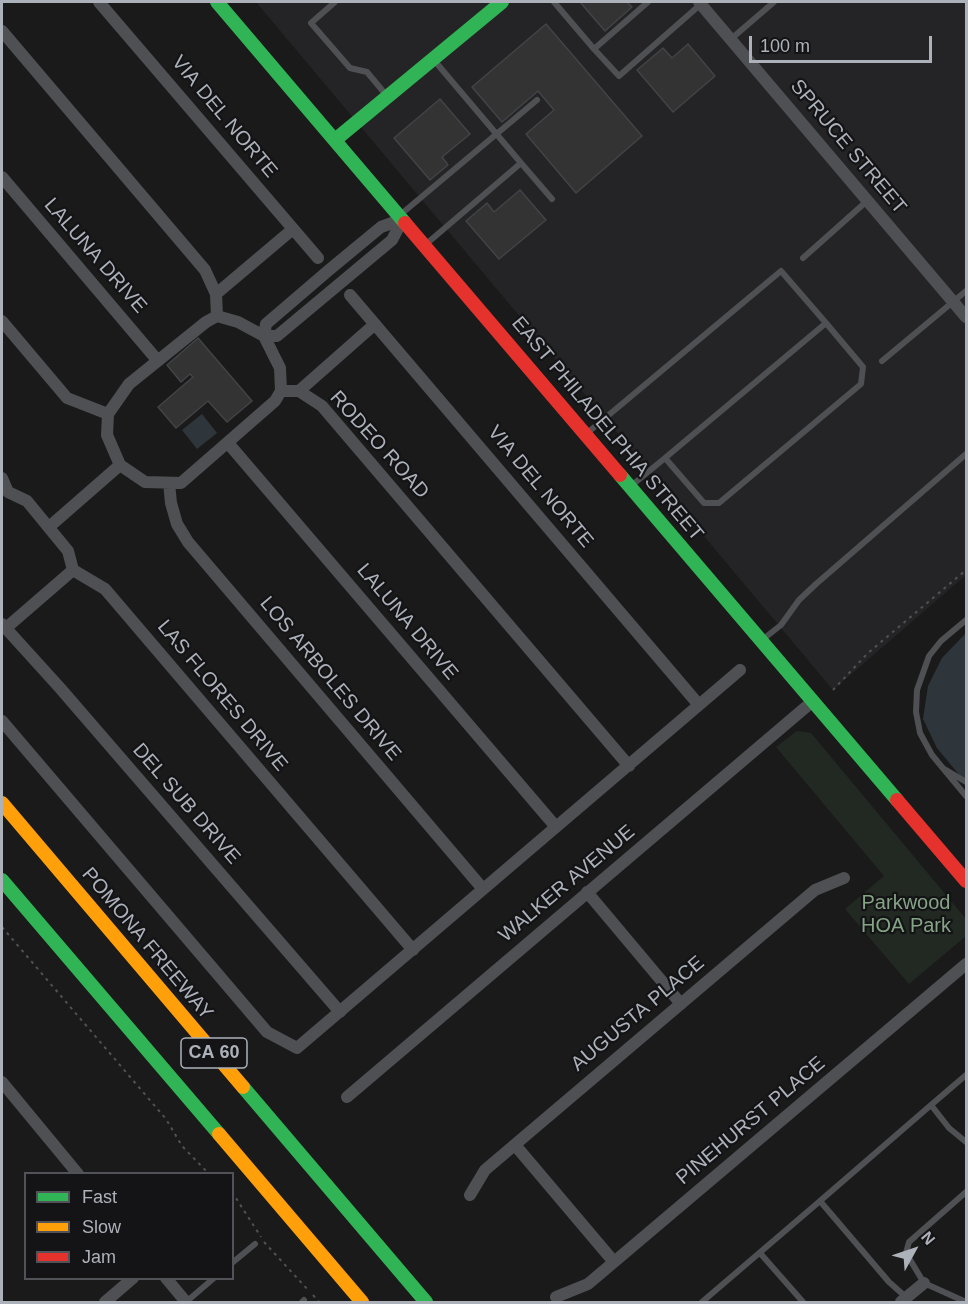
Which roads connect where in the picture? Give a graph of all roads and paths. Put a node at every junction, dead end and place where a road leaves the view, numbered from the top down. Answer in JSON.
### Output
{"nodes":[{"id":1,"x":99,"y":2,"type":"edge"},
{"id":2,"x":217,"y":2,"type":"edge"},
{"id":3,"x":335,"y":2,"type":"edge"},
{"id":4,"x":502,"y":2,"type":"edge"},
{"id":5,"x":554,"y":2,"type":"edge"},
{"id":6,"x":648,"y":2,"type":"edge"},
{"id":7,"x":774,"y":2,"type":"edge"},
{"id":8,"x":700,"y":3,"type":"edge"},
{"id":9,"x":2,"y":31,"type":"edge"},
{"id":10,"x":730,"y":39,"type":"junction"},
{"id":11,"x":594,"y":49,"type":"junction"},
{"id":12,"x":432,"y":59,"type":"junction"},
{"id":13,"x":388,"y":96,"type":"junction"},
{"id":14,"x":537,"y":100,"type":"dead end"},
{"id":15,"x":496,"y":133,"type":"junction"},
{"id":16,"x":335,"y":140,"type":"junction"},
{"id":17,"x":521,"y":163,"type":"junction"},
{"id":18,"x":2,"y":177,"type":"edge"},
{"id":19,"x":552,"y":199,"type":"dead end"},
{"id":20,"x":868,"y":201,"type":"junction"},
{"id":21,"x":401,"y":217,"type":"junction"},
{"id":22,"x":293,"y":229,"type":"junction"},
{"id":23,"x":425,"y":245,"type":"junction"},
{"id":24,"x":318,"y":258,"type":"dead end"},
{"id":25,"x":803,"y":258,"type":"dead end"},
{"id":26,"x":966,"y":291,"type":"edge"},
{"id":27,"x":216,"y":294,"type":"junction"},
{"id":28,"x":350,"y":295,"type":"dead end"},
{"id":29,"x":954,"y":302,"type":"junction"},
{"id":30,"x":217,"y":316,"type":"junction"},
{"id":31,"x":966,"y":317,"type":"edge"},
{"id":32,"x":2,"y":321,"type":"edge"},
{"id":33,"x":826,"y":323,"type":"junction"},
{"id":34,"x":375,"y":324,"type":"junction"},
{"id":35,"x":264,"y":336,"type":"junction"},
{"id":36,"x":158,"y":361,"type":"junction"},
{"id":37,"x":882,"y":361,"type":"dead end"},
{"id":38,"x":281,"y":391,"type":"junction"},
{"id":39,"x":299,"y":391,"type":"junction"},
{"id":40,"x":108,"y":414,"type":"junction"},
{"id":41,"x":586,"y":434,"type":"junction"},
{"id":42,"x":228,"y":443,"type":"junction"},
{"id":43,"x":966,"y":454,"type":"edge"},
{"id":44,"x":665,"y":458,"type":"junction"},
{"id":45,"x":120,"y":465,"type":"junction"},
{"id":46,"x":2,"y":478,"type":"edge"},
{"id":47,"x":169,"y":483,"type":"junction"},
{"id":48,"x":631,"y":487,"type":"junction"},
{"id":49,"x":5,"y":495,"type":"edge"},
{"id":50,"x":48,"y":527,"type":"junction"},
{"id":51,"x":73,"y":570,"type":"junction"},
{"id":52,"x":966,"y":570,"type":"edge"},
{"id":53,"x":966,"y":620,"type":"edge"},
{"id":54,"x":4,"y":626,"type":"edge"},
{"id":55,"x":761,"y":640,"type":"junction"},
{"id":56,"x":740,"y":670,"type":"dead end"},
{"id":57,"x":833,"y":690,"type":"dead end"},
{"id":58,"x":813,"y":701,"type":"junction"},
{"id":59,"x":699,"y":705,"type":"junction"},
{"id":60,"x":2,"y":721,"type":"edge"},
{"id":61,"x":629,"y":766,"type":"junction"},
{"id":62,"x":942,"y":768,"type":"junction"},
{"id":63,"x":966,"y":782,"type":"edge"},
{"id":64,"x":966,"y":796,"type":"edge"},
{"id":65,"x":2,"y":803,"type":"edge"},
{"id":66,"x":555,"y":827,"type":"junction"},
{"id":67,"x":844,"y":878,"type":"dead end"},
{"id":68,"x":2,"y":880,"type":"edge"},
{"id":69,"x":966,"y":881,"type":"edge"},
{"id":70,"x":483,"y":889,"type":"junction"},
{"id":71,"x":587,"y":892,"type":"junction"},
{"id":72,"x":2,"y":927,"type":"edge"},
{"id":73,"x":412,"y":950,"type":"junction"},
{"id":74,"x":966,"y":964,"type":"edge"},
{"id":75,"x":681,"y":1004,"type":"junction"},
{"id":76,"x":339,"y":1012,"type":"junction"},
{"id":77,"x":966,"y":1075,"type":"edge"},
{"id":78,"x":2,"y":1082,"type":"edge"},
{"id":79,"x":347,"y":1097,"type":"dead end"},
{"id":80,"x":931,"y":1105,"type":"junction"},
{"id":81,"x":966,"y":1142,"type":"edge"},
{"id":82,"x":515,"y":1145,"type":"junction"},
{"id":83,"x":77,"y":1172,"type":"edge"},
{"id":84,"x":208,"y":1172,"type":"edge"},
{"id":85,"x":966,"y":1192,"type":"edge"},
{"id":86,"x":234,"y":1195,"type":"edge"},
{"id":87,"x":470,"y":1195,"type":"dead end"},
{"id":88,"x":820,"y":1201,"type":"junction"},
{"id":89,"x":255,"y":1244,"type":"dead end"},
{"id":90,"x":760,"y":1253,"type":"junction"},
{"id":91,"x":234,"y":1261,"type":"edge"},
{"id":92,"x":614,"y":1262,"type":"junction"},
{"id":93,"x":131,"y":1280,"type":"edge"},
{"id":94,"x":168,"y":1280,"type":"edge"},
{"id":95,"x":212,"y":1280,"type":"edge"},
{"id":96,"x":924,"y":1283,"type":"junction"},
{"id":97,"x":556,"y":1297,"type":"dead end"},
{"id":98,"x":904,"y":1300,"type":"edge"},
{"id":99,"x":105,"y":1302,"type":"edge"},
{"id":100,"x":186,"y":1302,"type":"edge"},
{"id":101,"x":319,"y":1302,"type":"edge"},
{"id":102,"x":362,"y":1302,"type":"edge"},
{"id":103,"x":426,"y":1302,"type":"edge"},
{"id":104,"x":702,"y":1302,"type":"edge"},
{"id":105,"x":803,"y":1302,"type":"edge"},
{"id":106,"x":966,"y":1302,"type":"edge"}],
"edges":[{"from":1,"to":22,"type":"street","name":"VIA DEL NORTE"},
{"from":2,"to":16,"type":"main road","name":"EAST PHILADELPHIA STREET"},
{"from":3,"to":13,"type":"lane"},
{"from":4,"to":12,"type":"main road"},
{"from":5,"to":11,"type":"lane"},
{"from":6,"to":11,"type":"lane"},
{"from":7,"to":10,"type":"lane"},
{"from":8,"to":10,"type":"street","name":"SPRUCE STREET"},
{"from":8,"to":11,"type":"lane"},
{"from":9,"to":27,"type":"street"},
{"from":10,"to":20,"type":"street","name":"SPRUCE STREET"},
{"from":12,"to":13,"type":"main road"},
{"from":12,"to":15,"type":"lane"},
{"from":13,"to":16,"type":"main road"},
{"from":14,"to":15,"type":"lane"},
{"from":15,"to":17,"type":"lane"},
{"from":15,"to":21,"type":"lane"},
{"from":16,"to":21,"type":"main road","name":"EAST PHILADELPHIA STREET"},
{"from":17,"to":19,"type":"lane"},
{"from":17,"to":23,"type":"lane"},
{"from":18,"to":36,"type":"street","name":"LALUNA DRIVE"},
{"from":20,"to":25,"type":"lane"},
{"from":20,"to":29,"type":"street","name":"SPRUCE STREET"},
{"from":21,"to":23,"type":"main road","name":"EAST PHILADELPHIA STREET"},
{"from":21,"to":35,"type":"street"},
{"from":21,"to":35,"type":"street"},
{"from":22,"to":24,"type":"street","name":"VIA DEL NORTE"},
{"from":22,"to":27,"type":"street"},
{"from":23,"to":41,"type":"main road","name":"EAST PHILADELPHIA STREET"},
{"from":26,"to":29,"type":"lane"},
{"from":27,"to":30,"type":"street"},
{"from":28,"to":34,"type":"street","name":"VIA DEL NORTE"},
{"from":29,"to":31,"type":"street","name":"SPRUCE STREET"},
{"from":29,"to":37,"type":"lane"},
{"from":30,"to":35,"type":"street"},
{"from":30,"to":36,"type":"street"},
{"from":32,"to":40,"type":"street"},
{"from":33,"to":41,"type":"lane"},
{"from":33,"to":44,"type":"lane"},
{"from":33,"to":44,"type":"lane"},
{"from":34,"to":39,"type":"street"},
{"from":34,"to":59,"type":"street","name":"VIA DEL NORTE"},
{"from":35,"to":38,"type":"street"},
{"from":36,"to":40,"type":"street"},
{"from":38,"to":39,"type":"street","name":"RODEO ROAD"},
{"from":38,"to":42,"type":"street"},
{"from":39,"to":61,"type":"street","name":"RODEO ROAD"},
{"from":40,"to":45,"type":"street"},
{"from":41,"to":48,"type":"main road","name":"EAST PHILADELPHIA STREET"},
{"from":42,"to":47,"type":"street"},
{"from":42,"to":66,"type":"street","name":"LALUNA DRIVE"},
{"from":43,"to":55,"type":"lane"},
{"from":44,"to":48,"type":"lane"},
{"from":45,"to":47,"type":"street"},
{"from":45,"to":50,"type":"street"},
{"from":46,"to":49,"type":"street"},
{"from":47,"to":70,"type":"street","name":"LOS ARBOLES DRIVE"},
{"from":48,"to":55,"type":"main road","name":"EAST PHILADELPHIA STREET"},
{"from":49,"to":50,"type":"street"},
{"from":50,"to":51,"type":"street"},
{"from":51,"to":54,"type":"street"},
{"from":51,"to":73,"type":"street","name":"LAS FLORES DRIVE"},
{"from":52,"to":57,"type":"path"},
{"from":53,"to":62,"type":"lane"},
{"from":54,"to":76,"type":"street","name":"DEL SUB DRIVE"},
{"from":55,"to":58,"type":"main road","name":"EAST PHILADELPHIA STREET"},
{"from":56,"to":59,"type":"street"},
{"from":58,"to":69,"type":"main road","name":"EAST PHILADELPHIA STREET"},
{"from":58,"to":71,"type":"street","name":"WALKER AVENUE"},
{"from":59,"to":61,"type":"street"},
{"from":60,"to":76,"type":"street"},
{"from":61,"to":66,"type":"street"},
{"from":62,"to":63,"type":"lane"},
{"from":62,"to":64,"type":"lane"},
{"from":65,"to":103,"type":"main road","name":"POMONA FREEWAY","number":"CA 60"},
{"from":66,"to":70,"type":"street"},
{"from":67,"to":75,"type":"street","name":"AUGUSTA PLACE"},
{"from":68,"to":102,"type":"main road","number":"CA 60"},
{"from":70,"to":73,"type":"street"},
{"from":71,"to":75,"type":"street"},
{"from":71,"to":79,"type":"street","name":"WALKER AVENUE"},
{"from":72,"to":84,"type":"path"},
{"from":73,"to":76,"type":"street"},
{"from":74,"to":92,"type":"street","name":"PINEHURST PLACE"},
{"from":75,"to":82,"type":"street","name":"AUGUSTA PLACE"},
{"from":77,"to":80,"type":"lane"},
{"from":78,"to":83,"type":"street"},
{"from":80,"to":81,"type":"lane"},
{"from":80,"to":88,"type":"lane"},
{"from":82,"to":87,"type":"street","name":"AUGUSTA PLACE"},
{"from":82,"to":92,"type":"street"},
{"from":85,"to":96,"type":"lane"},
{"from":86,"to":101,"type":"path"},
{"from":88,"to":90,"type":"lane"},
{"from":88,"to":98,"type":"lane"},
{"from":89,"to":91,"type":"lane"},
{"from":90,"to":104,"type":"lane"},
{"from":90,"to":105,"type":"lane"},
{"from":92,"to":97,"type":"street","name":"PINEHURST PLACE"},
{"from":93,"to":99,"type":"street"},
{"from":94,"to":100,"type":"street"},
{"from":95,"to":100,"type":"lane"},
{"from":96,"to":98,"type":"street"},
{"from":96,"to":106,"type":"lane"}]}
